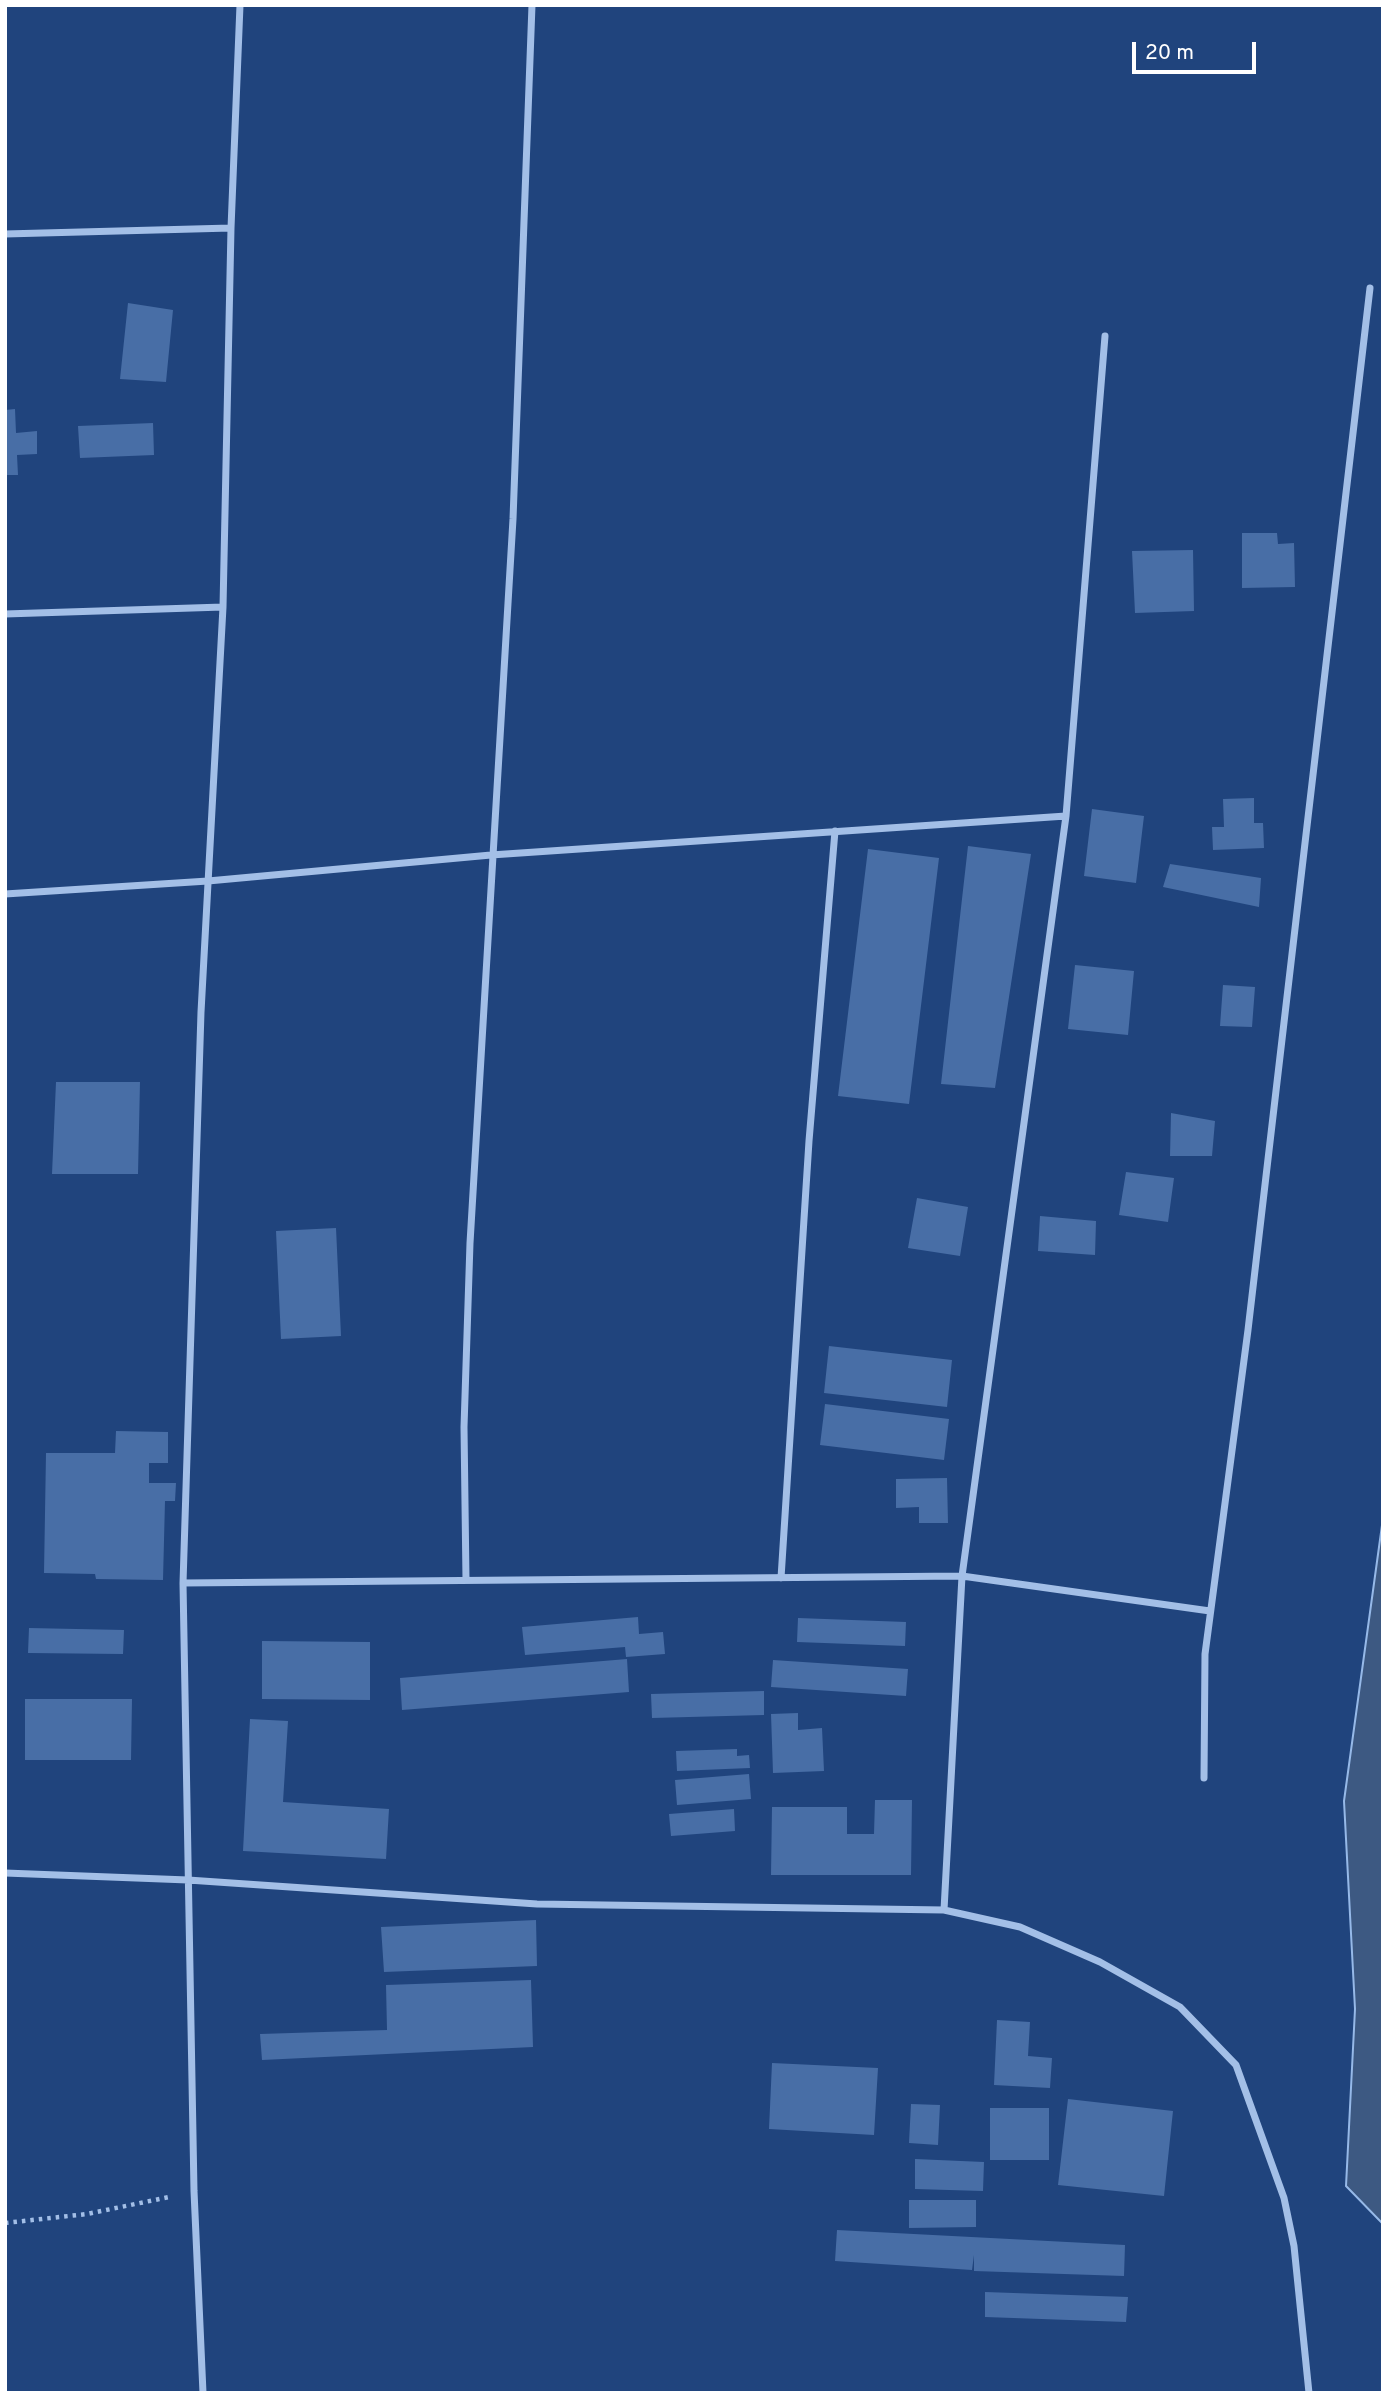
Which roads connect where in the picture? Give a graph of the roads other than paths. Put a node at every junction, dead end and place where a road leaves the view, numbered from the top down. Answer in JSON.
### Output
{"nodes":[{"id":1,"x":240,"y":5,"type":"edge"},
{"id":2,"x":532,"y":5,"type":"edge"},
{"id":3,"x":231,"y":228,"type":"junction"},
{"id":4,"x":5,"y":233,"type":"edge"},
{"id":5,"x":1370,"y":288,"type":"dead end"},
{"id":6,"x":1105,"y":336,"type":"dead end"},
{"id":7,"x":223,"y":607,"type":"junction"},
{"id":8,"x":5,"y":614,"type":"edge"},
{"id":9,"x":1066,"y":816,"type":"junction"},
{"id":10,"x":835,"y":831,"type":"junction"},
{"id":11,"x":491,"y":855,"type":"junction"},
{"id":12,"x":208,"y":881,"type":"junction"},
{"id":13,"x":5,"y":894,"type":"edge"},
{"id":14,"x":962,"y":1576,"type":"junction"},
{"id":15,"x":781,"y":1578,"type":"junction"},
{"id":16,"x":466,"y":1580,"type":"junction"},
{"id":17,"x":183,"y":1583,"type":"junction"},
{"id":18,"x":1210,"y":1611,"type":"junction"},
{"id":19,"x":1203,"y":1778,"type":"dead end"},
{"id":20,"x":5,"y":1873,"type":"edge"},
{"id":21,"x":188,"y":1880,"type":"junction"},
{"id":22,"x":944,"y":1910,"type":"junction"},
{"id":23,"x":204,"y":2393,"type":"edge"},
{"id":24,"x":1309,"y":2393,"type":"edge"}],
"edges":[{"from":1,"to":3,"type":"street"},
{"from":2,"to":11,"type":"street"},
{"from":3,"to":4,"type":"street"},
{"from":3,"to":7,"type":"street"},
{"from":5,"to":18,"type":"street"},
{"from":6,"to":9,"type":"street"},
{"from":7,"to":8,"type":"street"},
{"from":7,"to":12,"type":"street"},
{"from":9,"to":10,"type":"street"},
{"from":9,"to":14,"type":"street"},
{"from":10,"to":11,"type":"street"},
{"from":10,"to":15,"type":"street"},
{"from":11,"to":12,"type":"street"},
{"from":11,"to":16,"type":"street"},
{"from":12,"to":13,"type":"street"},
{"from":12,"to":17,"type":"street"},
{"from":14,"to":15,"type":"street"},
{"from":14,"to":18,"type":"street"},
{"from":14,"to":22,"type":"street"},
{"from":15,"to":16,"type":"street"},
{"from":16,"to":17,"type":"street"},
{"from":17,"to":21,"type":"street"},
{"from":18,"to":19,"type":"street"},
{"from":20,"to":21,"type":"street"},
{"from":21,"to":22,"type":"street"},
{"from":21,"to":23,"type":"street"},
{"from":22,"to":24,"type":"street"}]}
